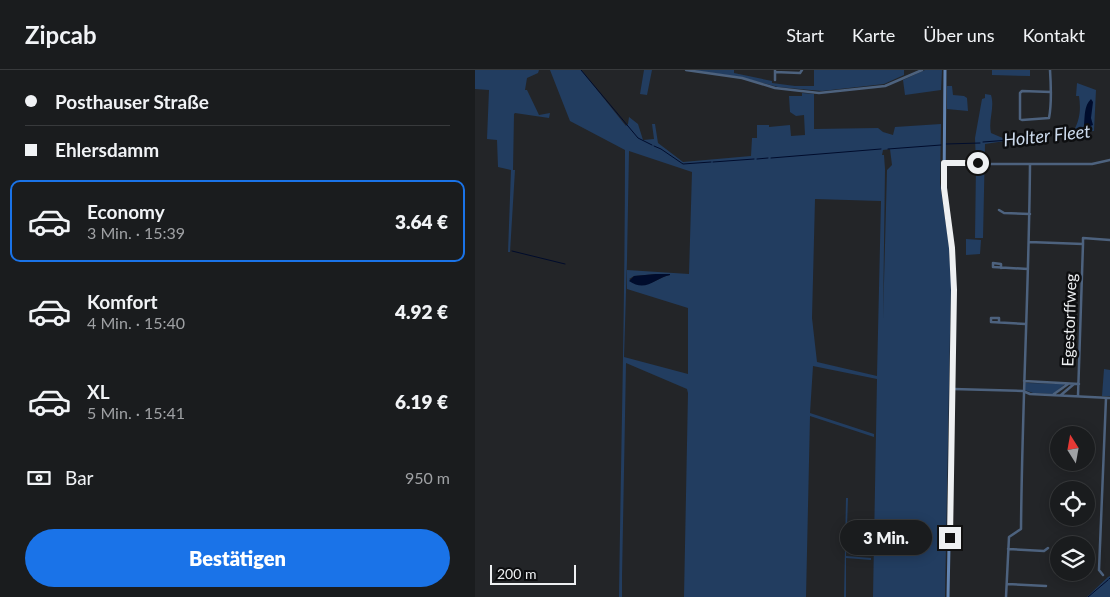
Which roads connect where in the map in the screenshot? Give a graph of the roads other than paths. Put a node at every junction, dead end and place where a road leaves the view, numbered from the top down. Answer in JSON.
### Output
{"nodes":[{"id":1,"x":686,"y":70,"type":"edge"},
{"id":2,"x":802,"y":70,"type":"edge"},
{"id":3,"x":922,"y":70,"type":"edge"},
{"id":4,"x":945,"y":70,"type":"edge"},
{"id":5,"x":1050,"y":70,"type":"edge"},
{"id":6,"x":775,"y":71,"type":"edge"},
{"id":7,"x":718,"y":72,"type":"edge"},
{"id":8,"x":775,"y":80,"type":"dead end"},
{"id":9,"x":1051,"y":92,"type":"junction"},
{"id":10,"x":1110,"y":160,"type":"edge"},
{"id":11,"x":944,"y":163,"type":"junction"},
{"id":12,"x":978,"y":163,"type":"dead end"},
{"id":13,"x":990,"y":164,"type":"dead end"},
{"id":14,"x":1030,"y":164,"type":"junction"},
{"id":15,"x":999,"y":210,"type":"dead end"},
{"id":16,"x":1030,"y":214,"type":"junction"},
{"id":17,"x":1110,"y":240,"type":"edge"},
{"id":18,"x":1029,"y":242,"type":"junction"},
{"id":19,"x":1083,"y":244,"type":"junction"},
{"id":20,"x":1001,"y":268,"type":"dead end"},
{"id":21,"x":1028,"y":269,"type":"junction"},
{"id":22,"x":999,"y":322,"type":"dead end"},
{"id":23,"x":1026,"y":324,"type":"junction"},
{"id":24,"x":1024,"y":381,"type":"junction"},
{"id":25,"x":1069,"y":383,"type":"junction"},
{"id":26,"x":1077,"y":384,"type":"junction"},
{"id":27,"x":953,"y":389,"type":"junction"},
{"id":28,"x":1023,"y":391,"type":"junction"},
{"id":29,"x":1053,"y":395,"type":"junction"},
{"id":30,"x":1060,"y":396,"type":"junction"},
{"id":31,"x":1078,"y":396,"type":"junction"},
{"id":32,"x":1106,"y":398,"type":"junction"},
{"id":33,"x":1110,"y":398,"type":"edge"},
{"id":34,"x":1047,"y":548,"type":"dead end"},
{"id":35,"x":1008,"y":549,"type":"junction"},
{"id":36,"x":1103,"y":574,"type":"dead end"},
{"id":37,"x":1007,"y":584,"type":"junction"},
{"id":38,"x":1046,"y":586,"type":"dead end"},
{"id":39,"x":948,"y":597,"type":"edge"},
{"id":40,"x":1006,"y":597,"type":"edge"}],
"edges":[{"from":1,"to":7,"type":"street"},
{"from":2,"to":6,"type":"street"},
{"from":3,"to":7,"type":"street"},
{"from":4,"to":11,"type":"street"},
{"from":5,"to":9,"type":"street"},
{"from":6,"to":8,"type":"street"},
{"from":9,"to":9,"type":"street"},
{"from":10,"to":14,"type":"street"},
{"from":11,"to":12,"type":"street"},
{"from":11,"to":27,"type":"street"},
{"from":13,"to":14,"type":"street"},
{"from":14,"to":16,"type":"street"},
{"from":15,"to":16,"type":"street"},
{"from":16,"to":18,"type":"street"},
{"from":17,"to":19,"type":"street"},
{"from":18,"to":19,"type":"street"},
{"from":18,"to":21,"type":"street"},
{"from":19,"to":26,"type":"street","name":"Egestorffweg"},
{"from":20,"to":21,"type":"street"},
{"from":21,"to":23,"type":"street"},
{"from":22,"to":23,"type":"street"},
{"from":23,"to":24,"type":"street"},
{"from":24,"to":25,"type":"street"},
{"from":24,"to":28,"type":"street"},
{"from":25,"to":26,"type":"street"},
{"from":25,"to":29,"type":"street"},
{"from":26,"to":30,"type":"street"},
{"from":26,"to":31,"type":"street","name":"Egestorffweg"},
{"from":27,"to":28,"type":"street"},
{"from":27,"to":39,"type":"street"},
{"from":28,"to":29,"type":"street"},
{"from":28,"to":35,"type":"street"},
{"from":29,"to":30,"type":"street"},
{"from":30,"to":31,"type":"street"},
{"from":31,"to":32,"type":"street"},
{"from":32,"to":33,"type":"street"},
{"from":32,"to":36,"type":"street"},
{"from":34,"to":35,"type":"street"},
{"from":35,"to":37,"type":"street"},
{"from":37,"to":38,"type":"street"},
{"from":37,"to":40,"type":"street"}]}
